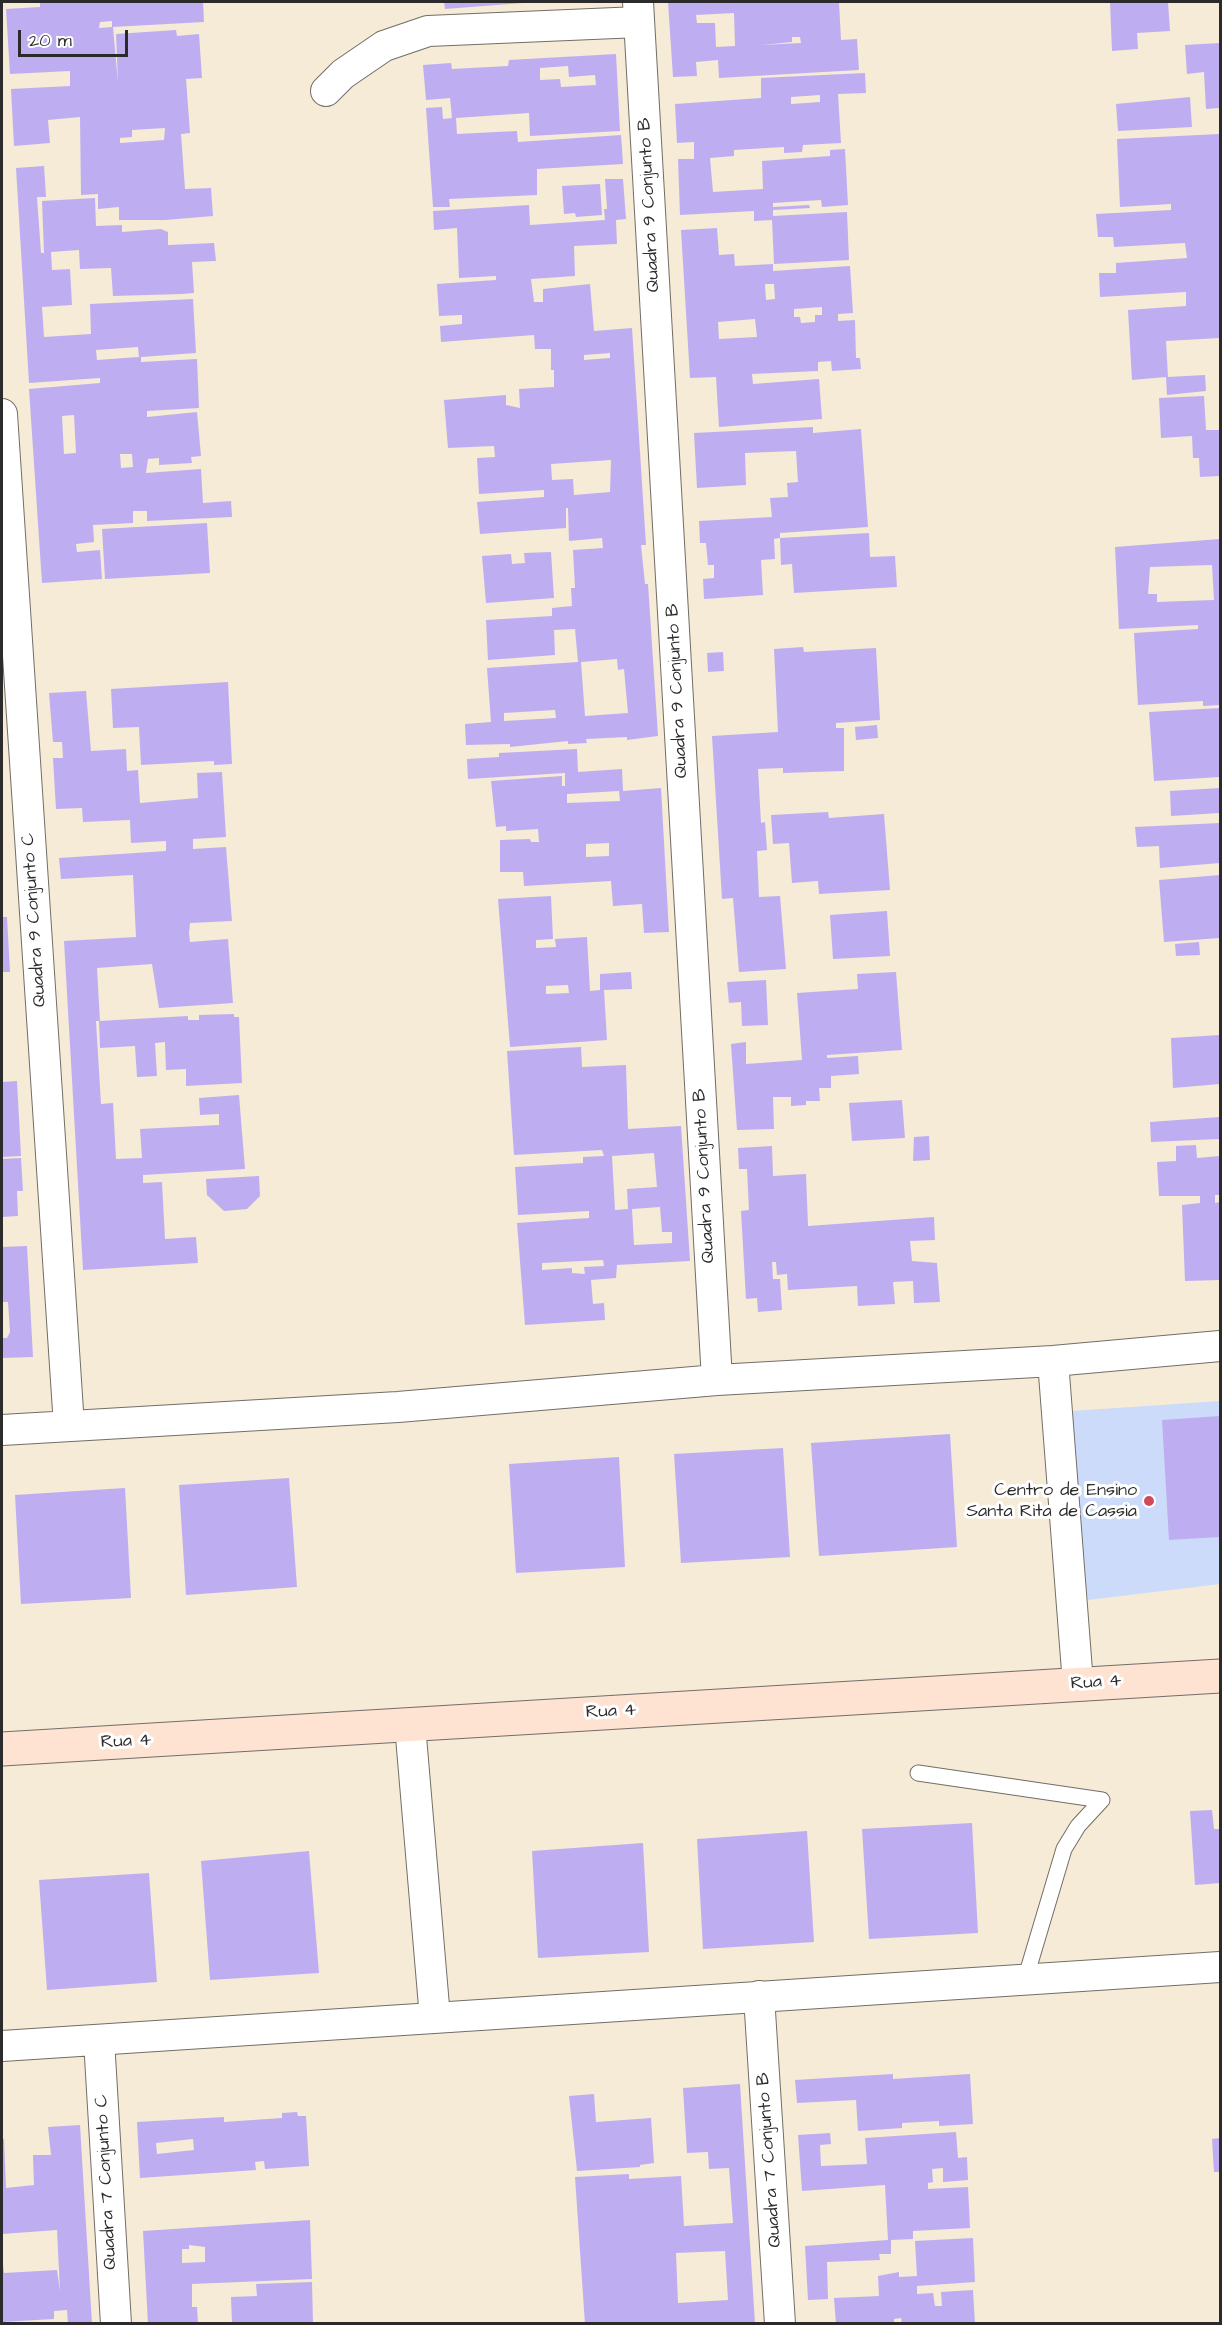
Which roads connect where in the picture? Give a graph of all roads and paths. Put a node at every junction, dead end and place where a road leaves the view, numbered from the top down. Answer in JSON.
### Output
{"nodes":[{"id":1,"x":639,"y":12,"type":"edge"},
{"id":2,"x":326,"y":91,"type":"dead end"},
{"id":3,"x":2,"y":414,"type":"edge"},
{"id":4,"x":1221,"y":1346,"type":"edge"},
{"id":5,"x":1053,"y":1361,"type":"junction"},
{"id":6,"x":717,"y":1380,"type":"junction"},
{"id":7,"x":69,"y":1426,"type":"junction"},
{"id":8,"x":2,"y":1430,"type":"edge"},
{"id":9,"x":1221,"y":1676,"type":"edge"},
{"id":10,"x":1078,"y":1684,"type":"junction"},
{"id":11,"x":410,"y":1725,"type":"junction"},
{"id":12,"x":2,"y":1749,"type":"edge"},
{"id":13,"x":918,"y":1773,"type":"dead end"},
{"id":14,"x":1221,"y":1968,"type":"edge"},
{"id":15,"x":1025,"y":1980,"type":"junction"},
{"id":16,"x":759,"y":1996,"type":"junction"},
{"id":17,"x":435,"y":2018,"type":"junction"},
{"id":18,"x":99,"y":2040,"type":"junction"},
{"id":19,"x":2,"y":2046,"type":"edge"},
{"id":20,"x":116,"y":2324,"type":"edge"},
{"id":21,"x":780,"y":2324,"type":"edge"}],
"edges":[{"from":1,"to":2,"type":"street"},
{"from":1,"to":6,"type":"street","name":"Quadra 9 Conjunto B"},
{"from":3,"to":7,"type":"street","name":"Quadra 9 Conjunto C"},
{"from":4,"to":5,"type":"street"},
{"from":5,"to":6,"type":"street"},
{"from":5,"to":10,"type":"street"},
{"from":6,"to":7,"type":"street"},
{"from":7,"to":8,"type":"street"},
{"from":9,"to":10,"type":"street","name":"Rua 4"},
{"from":10,"to":11,"type":"street","name":"Rua 4"},
{"from":11,"to":12,"type":"street","name":"Rua 4"},
{"from":11,"to":17,"type":"street"},
{"from":13,"to":15,"type":"lane"},
{"from":14,"to":15,"type":"street"},
{"from":15,"to":16,"type":"street"},
{"from":16,"to":17,"type":"street"},
{"from":16,"to":21,"type":"street","name":"Quadra 7 Conjunto B"},
{"from":17,"to":18,"type":"street"},
{"from":18,"to":19,"type":"street"},
{"from":18,"to":20,"type":"street","name":"Quadra 7 Conjunto C"}]}
